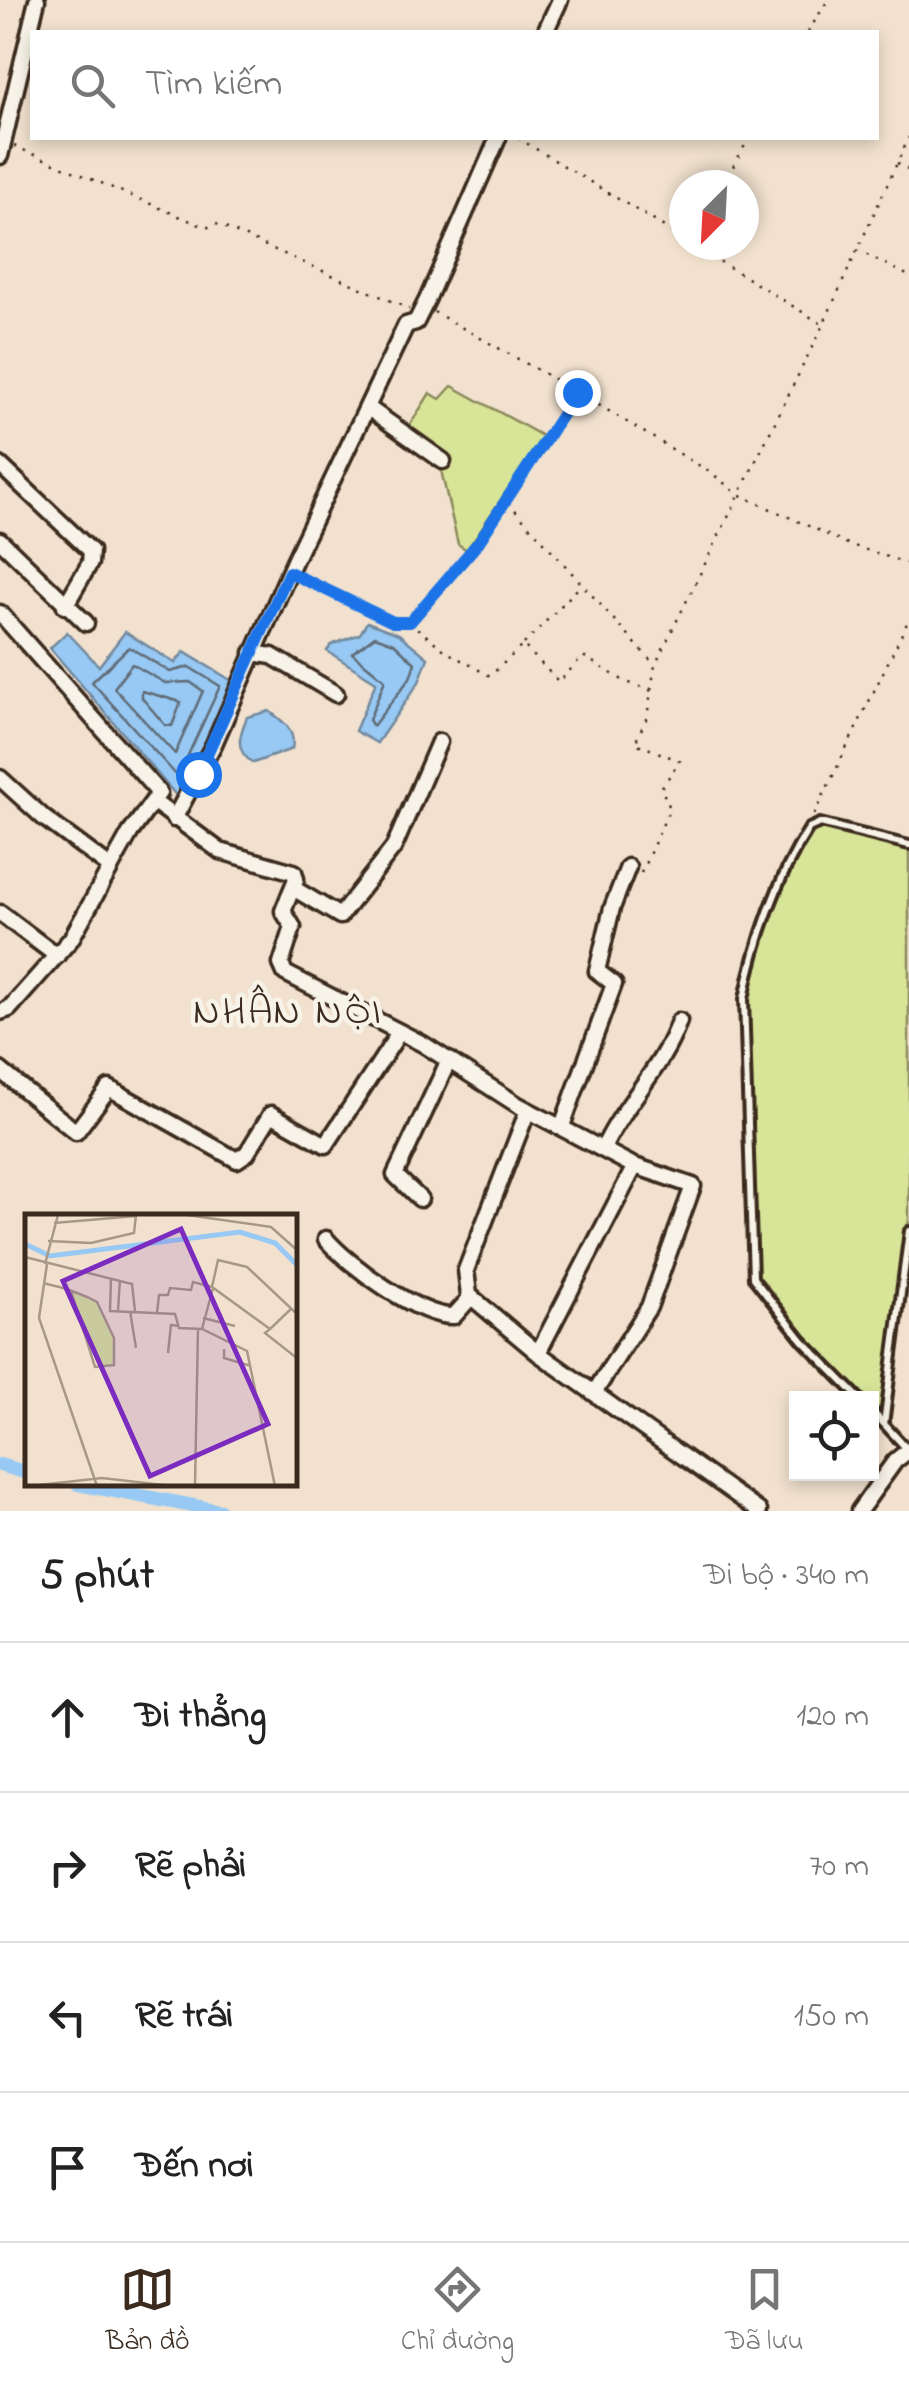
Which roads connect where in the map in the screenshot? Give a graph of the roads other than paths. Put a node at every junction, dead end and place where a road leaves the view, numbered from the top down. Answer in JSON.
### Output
{"nodes":[{"id":1,"x":36,"y":0,"type":"edge"},
{"id":2,"x":560,"y":0,"type":"edge"},
{"id":3,"x":547,"y":30,"type":"edge"},
{"id":4,"x":497,"y":140,"type":"edge"},
{"id":5,"x":2,"y":148,"type":"edge"},
{"id":6,"x":367,"y":407,"type":"junction"},
{"id":7,"x":443,"y":461,"type":"dead end"},
{"id":8,"x":0,"y":465,"type":"edge"},
{"id":9,"x":0,"y":540,"type":"edge"},
{"id":10,"x":65,"y":606,"type":"junction"},
{"id":11,"x":0,"y":613,"type":"edge"},
{"id":12,"x":86,"y":623,"type":"dead end"},
{"id":13,"x":252,"y":653,"type":"junction"},
{"id":14,"x":336,"y":694,"type":"dead end"},
{"id":15,"x":438,"y":742,"type":"dead end"},
{"id":16,"x":0,"y":778,"type":"edge"},
{"id":17,"x":154,"y":802,"type":"junction"},
{"id":18,"x":174,"y":819,"type":"junction"},
{"id":19,"x":909,"y":846,"type":"edge"},
{"id":20,"x":110,"y":867,"type":"junction"},
{"id":21,"x":628,"y":867,"type":"dead end"},
{"id":22,"x":293,"y":888,"type":"junction"},
{"id":23,"x":0,"y":913,"type":"edge"},
{"id":24,"x":56,"y":956,"type":"junction"},
{"id":25,"x":0,"y":1012,"type":"edge"},
{"id":26,"x":678,"y":1021,"type":"dead end"},
{"id":27,"x":399,"y":1032,"type":"junction"},
{"id":28,"x":449,"y":1060,"type":"junction"},
{"id":29,"x":0,"y":1070,"type":"edge"},
{"id":30,"x":528,"y":1110,"type":"junction"},
{"id":31,"x":562,"y":1126,"type":"junction"},
{"id":32,"x":603,"y":1149,"type":"junction"},
{"id":33,"x":635,"y":1166,"type":"junction"},
{"id":34,"x":420,"y":1200,"type":"dead end"},
{"id":35,"x":909,"y":1231,"type":"edge"},
{"id":36,"x":326,"y":1239,"type":"dead end"},
{"id":37,"x":471,"y":1297,"type":"junction"},
{"id":38,"x":538,"y":1353,"type":"junction"},
{"id":39,"x":852,"y":1391,"type":"edge"},
{"id":40,"x":594,"y":1393,"type":"junction"},
{"id":41,"x":879,"y":1419,"type":"edge"},
{"id":42,"x":884,"y":1424,"type":"junction"},
{"id":43,"x":909,"y":1450,"type":"edge"},
{"id":44,"x":759,"y":1511,"type":"edge"},
{"id":45,"x":859,"y":1511,"type":"edge"}],
"edges":[{"from":1,"to":5,"type":"street"},
{"from":2,"to":3,"type":"street"},
{"from":4,"to":6,"type":"street"},
{"from":6,"to":7,"type":"street"},
{"from":6,"to":13,"type":"street"},
{"from":8,"to":10,"type":"street"},
{"from":9,"to":10,"type":"street"},
{"from":10,"to":12,"type":"street"},
{"from":11,"to":17,"type":"street"},
{"from":13,"to":14,"type":"street"},
{"from":13,"to":18,"type":"street"},
{"from":15,"to":22,"type":"street"},
{"from":16,"to":20,"type":"street"},
{"from":17,"to":18,"type":"street"},
{"from":17,"to":20,"type":"street"},
{"from":18,"to":22,"type":"street"},
{"from":19,"to":39,"type":"lane"},
{"from":20,"to":24,"type":"street"},
{"from":21,"to":31,"type":"street"},
{"from":22,"to":27,"type":"street"},
{"from":23,"to":24,"type":"street"},
{"from":24,"to":25,"type":"street"},
{"from":26,"to":32,"type":"street"},
{"from":27,"to":28,"type":"street"},
{"from":27,"to":29,"type":"street"},
{"from":28,"to":30,"type":"street"},
{"from":28,"to":34,"type":"street"},
{"from":30,"to":31,"type":"street"},
{"from":30,"to":37,"type":"street"},
{"from":31,"to":32,"type":"street"},
{"from":32,"to":33,"type":"street"},
{"from":33,"to":38,"type":"street"},
{"from":33,"to":40,"type":"street"},
{"from":35,"to":42,"type":"lane"},
{"from":36,"to":37,"type":"street"},
{"from":37,"to":38,"type":"street"},
{"from":38,"to":40,"type":"street"},
{"from":40,"to":44,"type":"street"},
{"from":41,"to":42,"type":"lane"},
{"from":42,"to":43,"type":"lane"},
{"from":43,"to":45,"type":"street"}]}
